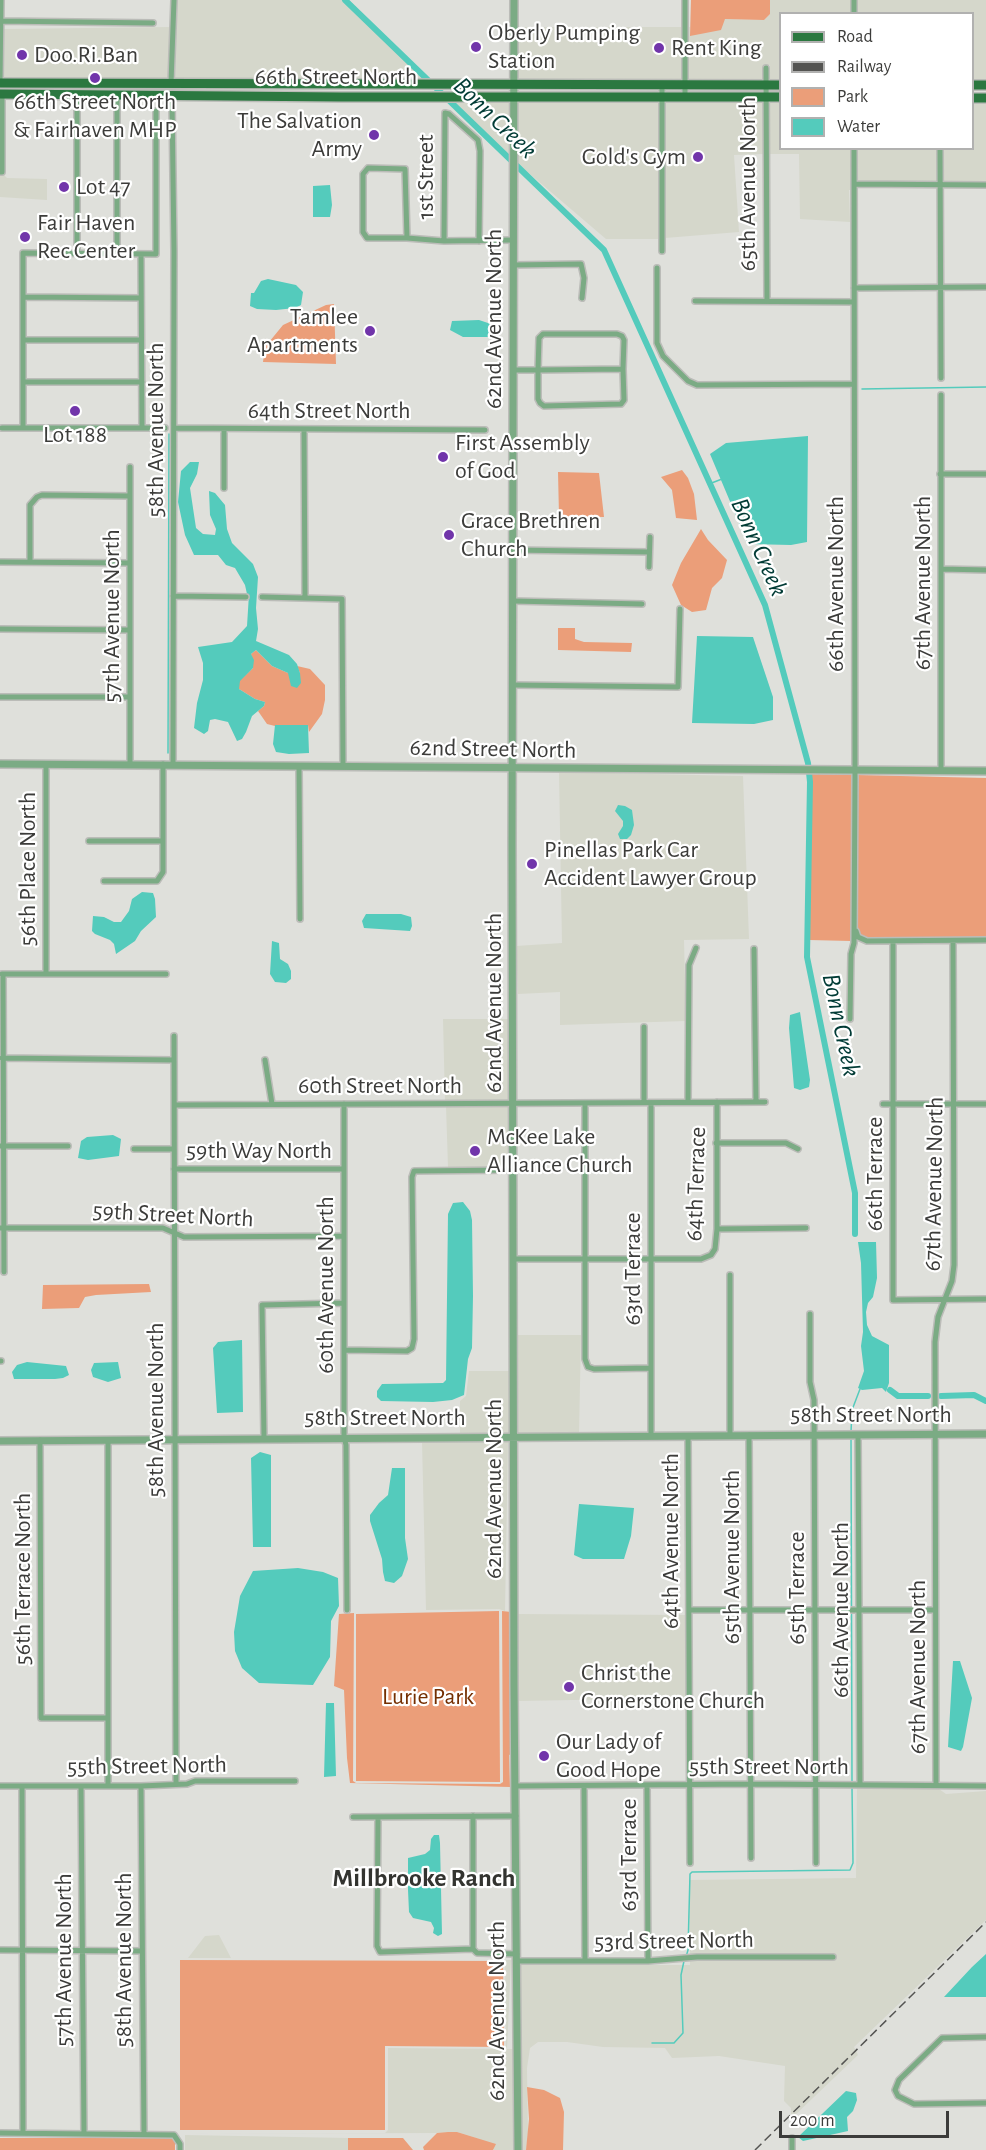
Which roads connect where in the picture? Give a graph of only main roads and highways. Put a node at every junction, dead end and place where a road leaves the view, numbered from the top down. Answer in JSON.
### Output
{"nodes":[{"id":1,"x":0,"y":83,"type":"edge"},
{"id":2,"x":65,"y":83,"type":"junction"},
{"id":3,"x":171,"y":83,"type":"junction"},
{"id":4,"x":252,"y":84,"type":"junction"},
{"id":5,"x":779,"y":85,"type":"edge"},
{"id":6,"x":1,"y":94,"type":"edge"},
{"id":7,"x":113,"y":95,"type":"junction"},
{"id":8,"x":174,"y":95,"type":"junction"},
{"id":9,"x":779,"y":97,"type":"edge"}],
"edges":[{"from":1,"to":2,"type":"main road","name":"66th Street North"},
{"from":2,"to":3,"type":"main road","name":"66th Street North"},
{"from":2,"to":6,"type":"main road"},
{"from":3,"to":4,"type":"main road","name":"66th Street North"},
{"from":3,"to":7,"type":"main road"},
{"from":4,"to":5,"type":"main road","name":"66th Street North"},
{"from":4,"to":8,"type":"main road"},
{"from":6,"to":7,"type":"main road","name":"66th Street North"},
{"from":7,"to":8,"type":"main road","name":"66th Street North"},
{"from":8,"to":9,"type":"main road","name":"66th Street North"}]}
